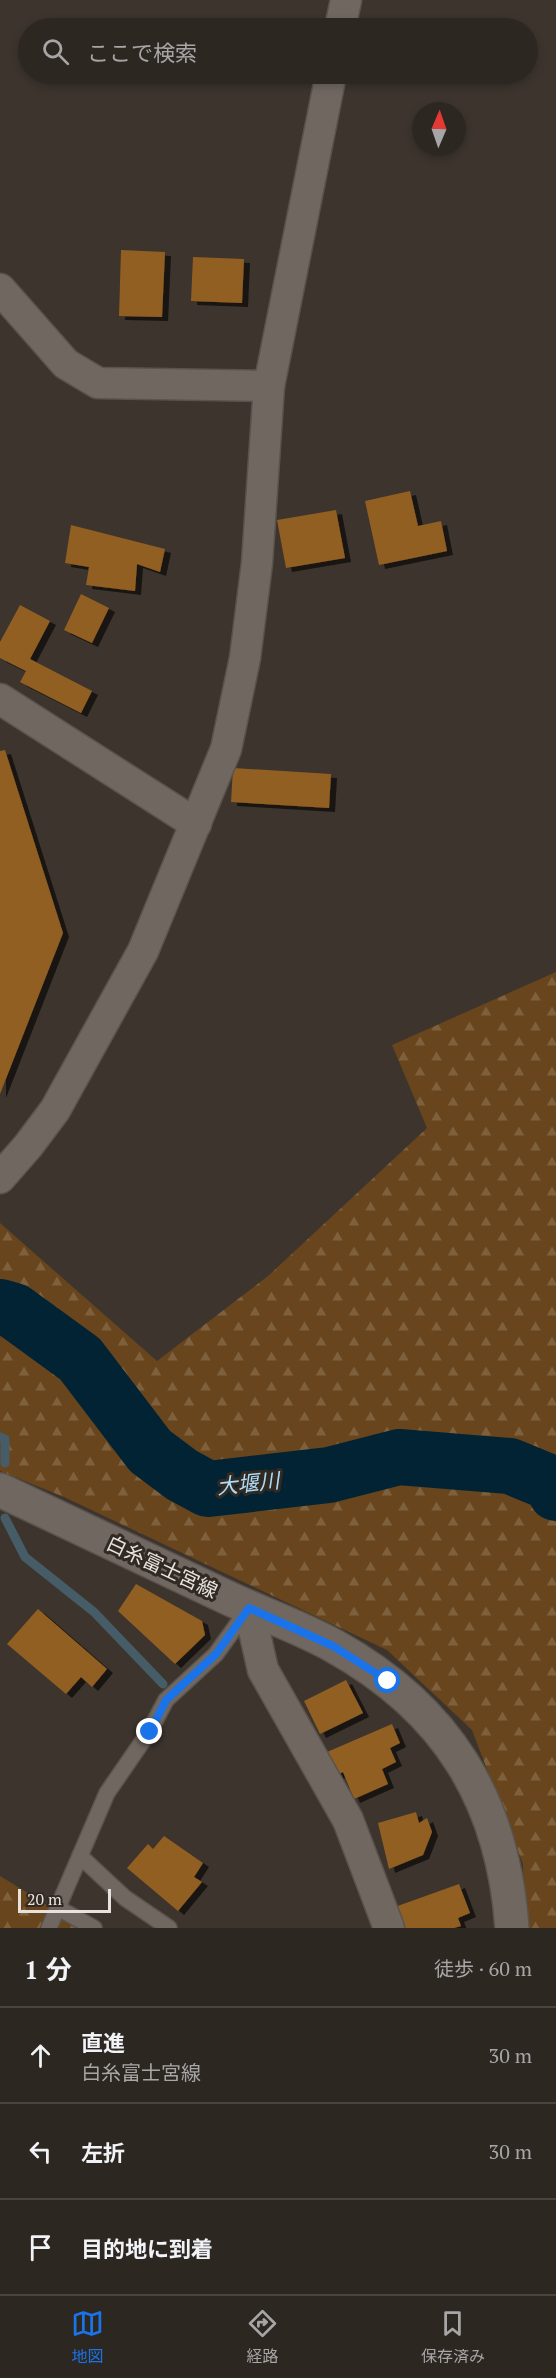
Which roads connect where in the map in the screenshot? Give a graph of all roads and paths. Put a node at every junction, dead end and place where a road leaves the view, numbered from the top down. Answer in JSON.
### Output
{"nodes":[{"id":1,"x":346,"y":0,"type":"edge"},
{"id":2,"x":342,"y":18,"type":"edge"},
{"id":3,"x":329,"y":84,"type":"edge"},
{"id":4,"x":0,"y":289,"type":"edge"},
{"id":5,"x":269,"y":386,"type":"junction"},
{"id":6,"x":0,"y":699,"type":"edge"},
{"id":7,"x":196,"y":824,"type":"junction"},
{"id":8,"x":0,"y":1179,"type":"edge"},
{"id":9,"x":0,"y":1490,"type":"edge"},
{"id":10,"x":249,"y":1608,"type":"junction"},
{"id":11,"x":80,"y":1856,"type":"junction"},
{"id":12,"x":58,"y":1908,"type":"junction"},
{"id":13,"x":49,"y":1928,"type":"edge"},
{"id":14,"x":94,"y":1928,"type":"edge"},
{"id":15,"x":169,"y":1928,"type":"edge"},
{"id":16,"x":389,"y":1928,"type":"edge"},
{"id":17,"x":512,"y":1928,"type":"edge"}],
"edges":[{"from":1,"to":2,"type":"street"},
{"from":3,"to":5,"type":"street"},
{"from":4,"to":5,"type":"street"},
{"from":5,"to":7,"type":"street"},
{"from":6,"to":7,"type":"street"},
{"from":7,"to":8,"type":"street"},
{"from":9,"to":10,"type":"main road","name":"白糸富士宮線"},
{"from":10,"to":11,"type":"lane"},
{"from":10,"to":16,"type":"street"},
{"from":10,"to":17,"type":"main road","name":"白糸富士宮線"},
{"from":11,"to":12,"type":"lane"},
{"from":11,"to":15,"type":"lane"},
{"from":12,"to":13,"type":"lane"},
{"from":12,"to":14,"type":"lane"}]}
